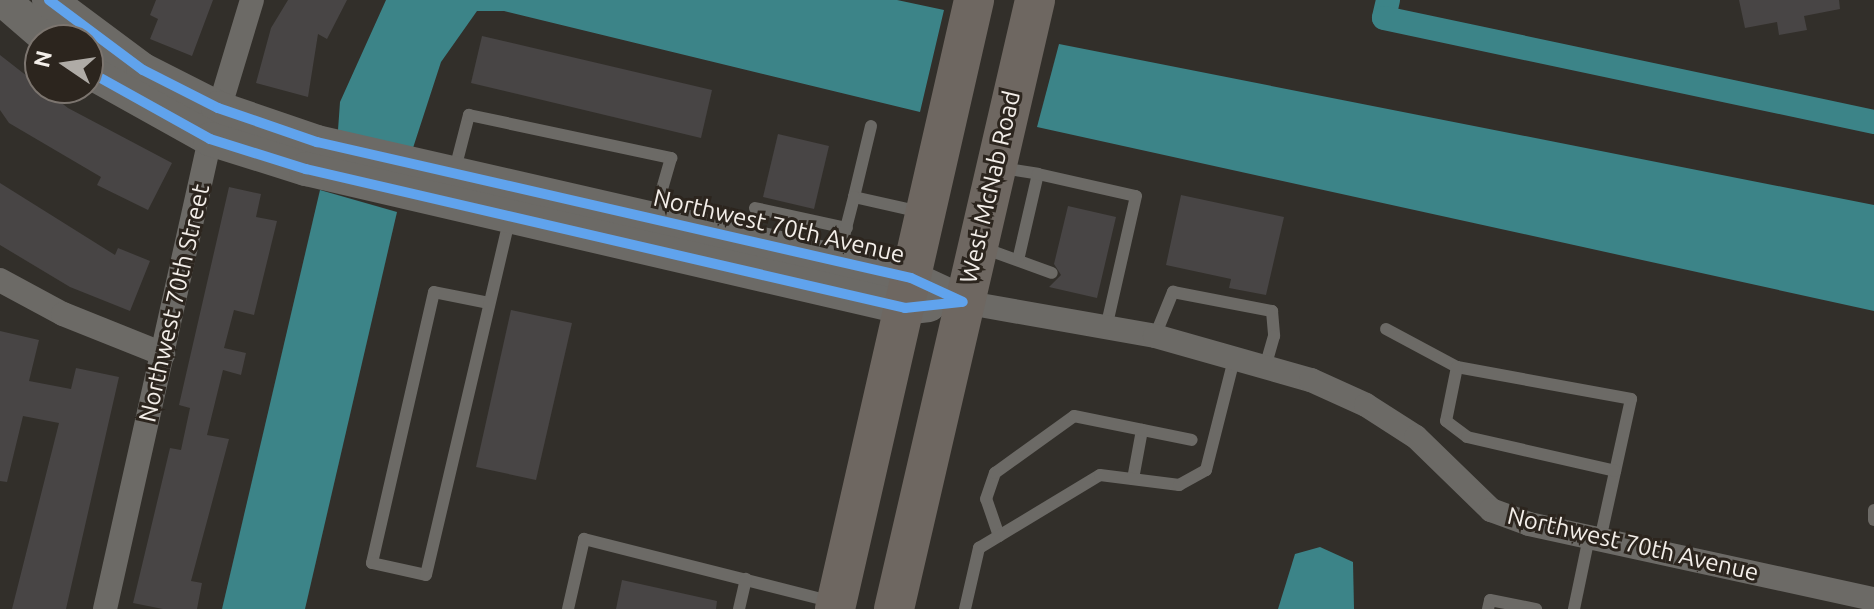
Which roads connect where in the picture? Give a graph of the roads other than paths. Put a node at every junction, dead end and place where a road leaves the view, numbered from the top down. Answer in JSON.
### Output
{"nodes":[{"id":1,"x":3,"y":0,"type":"edge"},
{"id":2,"x":49,"y":0,"type":"edge"},
{"id":3,"x":252,"y":0,"type":"edge"},
{"id":4,"x":1035,"y":0,"type":"edge"},
{"id":5,"x":974,"y":3,"type":"edge"},
{"id":6,"x":31,"y":24,"type":"edge"},
{"id":7,"x":104,"y":78,"type":"edge"},
{"id":8,"x":214,"y":124,"type":"junction"},
{"id":9,"x":871,"y":126,"type":"dead end"},
{"id":10,"x":998,"y":150,"type":"junction"},
{"id":11,"x":1038,"y":174,"type":"junction"},
{"id":12,"x":451,"y":187,"type":"junction"},
{"id":13,"x":854,"y":197,"type":"junction"},
{"id":14,"x":755,"y":208,"type":"dead end"},
{"id":15,"x":927,"y":213,"type":"junction"},
{"id":16,"x":510,"y":217,"type":"junction"},
{"id":17,"x":654,"y":217,"type":"junction"},
{"id":18,"x":847,"y":228,"type":"junction"},
{"id":19,"x":976,"y":246,"type":"junction"},
{"id":20,"x":1019,"y":256,"type":"junction"},
{"id":21,"x":837,"y":262,"type":"junction"},
{"id":22,"x":1052,"y":273,"type":"dead end"},
{"id":23,"x":0,"y":280,"type":"edge"},
{"id":24,"x":1100,"y":287,"type":"dead end"},
{"id":25,"x":1114,"y":291,"type":"junction"},
{"id":26,"x":908,"y":293,"type":"junction"},
{"id":27,"x":963,"y":302,"type":"junction"},
{"id":28,"x":489,"y":303,"type":"junction"},
{"id":29,"x":1106,"y":328,"type":"junction"},
{"id":30,"x":1386,"y":329,"type":"dead end"},
{"id":31,"x":1155,"y":336,"type":"junction"},
{"id":32,"x":163,"y":354,"type":"junction"},
{"id":33,"x":1234,"y":359,"type":"junction"},
{"id":34,"x":1265,"y":367,"type":"junction"},
{"id":35,"x":1457,"y":367,"type":"junction"},
{"id":36,"x":1142,"y":430,"type":"junction"},
{"id":37,"x":1192,"y":440,"type":"dead end"},
{"id":38,"x":1615,"y":471,"type":"junction"},
{"id":39,"x":1133,"y":479,"type":"junction"},
{"id":40,"x":1874,"y":510,"type":"edge"},
{"id":41,"x":1874,"y":520,"type":"edge"},
{"id":42,"x":999,"y":536,"type":"junction"},
{"id":43,"x":1595,"y":538,"type":"junction"},
{"id":44,"x":746,"y":579,"type":"junction"},
{"id":45,"x":1874,"y":599,"type":"edge"},
{"id":46,"x":836,"y":606,"type":"edge"},
{"id":47,"x":105,"y":609,"type":"edge"},
{"id":48,"x":568,"y":609,"type":"edge"},
{"id":49,"x":739,"y":609,"type":"edge"},
{"id":50,"x":894,"y":609,"type":"edge"},
{"id":51,"x":965,"y":609,"type":"edge"},
{"id":52,"x":1488,"y":609,"type":"edge"},
{"id":53,"x":1536,"y":609,"type":"edge"},
{"id":54,"x":1574,"y":609,"type":"edge"}],
"edges":[{"from":1,"to":6,"type":"street"},
{"from":2,"to":8,"type":"street","name":"Northwest 70th Avenue"},
{"from":3,"to":8,"type":"street","name":"Northwest 70th Street"},
{"from":4,"to":10,"type":"main road","name":"West McNab Road"},
{"from":5,"to":15,"type":"main road"},
{"from":7,"to":8,"type":"street","name":"Northwest 70th Avenue"},
{"from":8,"to":12,"type":"street","name":"Northwest 70th Avenue"},
{"from":8,"to":32,"type":"street","name":"Northwest 70th Street"},
{"from":9,"to":13,"type":"lane"},
{"from":10,"to":11,"type":"lane"},
{"from":10,"to":19,"type":"main road","name":"West McNab Road"},
{"from":11,"to":20,"type":"lane"},
{"from":11,"to":25,"type":"lane"},
{"from":12,"to":16,"type":"street","name":"Northwest 70th Avenue"},
{"from":12,"to":17,"type":"street","name":"Northwest 70th Avenue"},
{"from":12,"to":17,"type":"lane"},
{"from":13,"to":15,"type":"lane"},
{"from":13,"to":18,"type":"lane"},
{"from":14,"to":18,"type":"lane"},
{"from":15,"to":26,"type":"main road"},
{"from":16,"to":26,"type":"street","name":"Northwest 70th Avenue"},
{"from":16,"to":28,"type":"lane"},
{"from":17,"to":21,"type":"street","name":"Northwest 70th Avenue"},
{"from":18,"to":21,"type":"lane"},
{"from":19,"to":20,"type":"lane"},
{"from":19,"to":27,"type":"main road","name":"West McNab Road"},
{"from":20,"to":22,"type":"lane"},
{"from":21,"to":26,"type":"street","name":"Northwest 70th Avenue"},
{"from":23,"to":32,"type":"street"},
{"from":24,"to":25,"type":"lane"},
{"from":25,"to":29,"type":"lane"},
{"from":26,"to":27,"type":"street","name":"Northwest 70th Avenue"},
{"from":26,"to":46,"type":"main road"},
{"from":27,"to":29,"type":"street","name":"Northwest 70th Avenue"},
{"from":27,"to":50,"type":"main road","name":"West McNab Road"},
{"from":28,"to":28,"type":"lane"},
{"from":29,"to":31,"type":"street","name":"Northwest 70th Avenue"},
{"from":30,"to":35,"type":"lane"},
{"from":31,"to":33,"type":"street","name":"Northwest 70th Avenue"},
{"from":31,"to":34,"type":"lane"},
{"from":32,"to":47,"type":"street","name":"Northwest 70th Street"},
{"from":33,"to":34,"type":"street","name":"Northwest 70th Avenue"},
{"from":33,"to":39,"type":"lane"},
{"from":34,"to":43,"type":"street","name":"Northwest 70th Avenue"},
{"from":35,"to":38,"type":"lane"},
{"from":35,"to":38,"type":"lane"},
{"from":36,"to":37,"type":"lane"},
{"from":36,"to":39,"type":"lane"},
{"from":36,"to":42,"type":"lane"},
{"from":38,"to":43,"type":"lane"},
{"from":39,"to":42,"type":"lane"},
{"from":40,"to":41,"type":"lane"},
{"from":42,"to":51,"type":"lane"},
{"from":43,"to":45,"type":"street","name":"Northwest 70th Avenue"},
{"from":43,"to":54,"type":"lane"},
{"from":44,"to":46,"type":"lane"},
{"from":44,"to":48,"type":"lane"},
{"from":44,"to":49,"type":"lane"},
{"from":52,"to":53,"type":"lane"}]}
